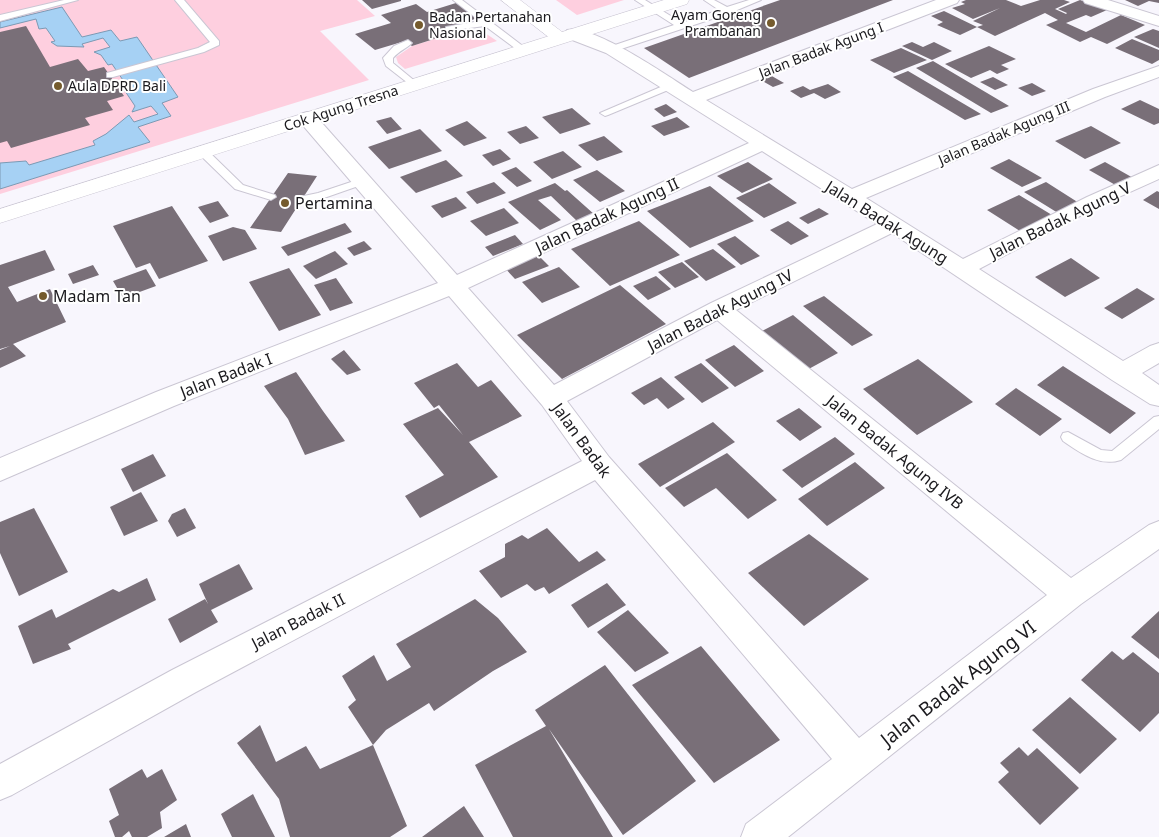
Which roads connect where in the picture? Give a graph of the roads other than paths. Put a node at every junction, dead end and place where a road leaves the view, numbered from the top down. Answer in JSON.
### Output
{"nodes":[{"id":1,"x":74,"y":0,"type":"edge"},
{"id":2,"x":179,"y":0,"type":"edge"},
{"id":3,"x":457,"y":0,"type":"edge"},
{"id":4,"x":509,"y":0,"type":"edge"},
{"id":5,"x":681,"y":0,"type":"edge"},
{"id":6,"x":708,"y":0,"type":"edge"},
{"id":7,"x":757,"y":0,"type":"edge"},
{"id":8,"x":951,"y":0,"type":"edge"},
{"id":9,"x":1091,"y":0,"type":"edge"},
{"id":10,"x":646,"y":5,"type":"edge"},
{"id":11,"x":727,"y":11,"type":"junction"},
{"id":12,"x":0,"y":18,"type":"edge"},
{"id":13,"x":1159,"y":20,"type":"edge"},
{"id":14,"x":486,"y":23,"type":"junction"},
{"id":15,"x":601,"y":26,"type":"junction"},
{"id":16,"x":681,"y":26,"type":"junction"},
{"id":17,"x":449,"y":29,"type":"dead end"},
{"id":18,"x":567,"y":36,"type":"junction"},
{"id":19,"x":408,"y":43,"type":"dead end"},
{"id":20,"x":612,"y":49,"type":"junction"},
{"id":21,"x":523,"y":50,"type":"junction"},
{"id":22,"x":1159,"y":70,"type":"edge"},
{"id":23,"x":113,"y":74,"type":"dead end"},
{"id":24,"x":413,"y":84,"type":"junction"},
{"id":25,"x":670,"y":86,"type":"junction"},
{"id":26,"x":691,"y":99,"type":"junction"},
{"id":27,"x":605,"y":113,"type":"dead end"},
{"id":28,"x":307,"y":118,"type":"junction"},
{"id":29,"x":762,"y":144,"type":"junction"},
{"id":30,"x":203,"y":152,"type":"junction"},
{"id":31,"x":1159,"y":171,"type":"edge"},
{"id":32,"x":363,"y":181,"type":"junction"},
{"id":33,"x":271,"y":197,"type":"dead end"},
{"id":34,"x":849,"y":198,"type":"junction"},
{"id":35,"x":303,"y":199,"type":"dead end"},
{"id":36,"x":0,"y":216,"type":"edge"},
{"id":37,"x":891,"y":225,"type":"junction"},
{"id":38,"x":961,"y":269,"type":"junction"},
{"id":39,"x":453,"y":286,"type":"junction"},
{"id":40,"x":719,"y":309,"type":"junction"},
{"id":41,"x":1159,"y":352,"type":"edge"},
{"id":42,"x":1121,"y":374,"type":"junction"},
{"id":43,"x":1159,"y":397,"type":"edge"},
{"id":44,"x":551,"y":398,"type":"junction"},
{"id":45,"x":1159,"y":421,"type":"edge"},
{"id":46,"x":1068,"y":437,"type":"dead end"},
{"id":47,"x":599,"y":466,"type":"junction"},
{"id":48,"x":0,"y":470,"type":"edge"},
{"id":49,"x":1159,"y":533,"type":"edge"},
{"id":50,"x":1070,"y":595,"type":"junction"},
{"id":51,"x":857,"y":762,"type":"junction"},
{"id":52,"x":0,"y":784,"type":"edge"},
{"id":53,"x":759,"y":837,"type":"edge"}],
"edges":[{"from":1,"to":12,"type":"lane"},
{"from":2,"to":23,"type":"lane"},
{"from":3,"to":14,"type":"lane"},
{"from":4,"to":18,"type":"main road"},
{"from":5,"to":10,"type":"main road","name":"Cok Agung Tresna"},
{"from":6,"to":11,"type":"lane"},
{"from":7,"to":11,"type":"lane"},
{"from":8,"to":26,"type":"street","name":"Jalan Badak Agung I"},
{"from":9,"to":13,"type":"street"},
{"from":10,"to":15,"type":"main road","name":"Cok Agung Tresna"},
{"from":10,"to":16,"type":"lane"},
{"from":11,"to":16,"type":"lane"},
{"from":14,"to":17,"type":"lane"},
{"from":14,"to":21,"type":"lane"},
{"from":15,"to":18,"type":"main road","name":"Cok Agung Tresna"},
{"from":15,"to":20,"type":"street"},
{"from":16,"to":20,"type":"lane"},
{"from":18,"to":20,"type":"street","name":"Jalan Badak Agung"},
{"from":18,"to":21,"type":"main road","name":"Cok Agung Tresna"},
{"from":19,"to":24,"type":"lane"},
{"from":20,"to":25,"type":"street","name":"Jalan Badak Agung"},
{"from":21,"to":24,"type":"main road","name":"Cok Agung Tresna"},
{"from":22,"to":34,"type":"street","name":"Jalan Badak Agung III"},
{"from":24,"to":28,"type":"main road","name":"Cok Agung Tresna"},
{"from":25,"to":26,"type":"street","name":"Jalan Badak Agung"},
{"from":25,"to":27,"type":"lane"},
{"from":26,"to":29,"type":"street","name":"Jalan Badak Agung"},
{"from":28,"to":30,"type":"main road","name":"Cok Agung Tresna"},
{"from":28,"to":32,"type":"street","name":"Jalan Badak"},
{"from":29,"to":34,"type":"street","name":"Jalan Badak Agung"},
{"from":29,"to":39,"type":"street","name":"Jalan Badak Agung II"},
{"from":30,"to":33,"type":"lane"},
{"from":30,"to":36,"type":"main road","name":"Cok Agung Tresna"},
{"from":31,"to":38,"type":"street","name":"Jalan Badak Agung V"},
{"from":32,"to":35,"type":"lane"},
{"from":32,"to":39,"type":"street","name":"Jalan Badak"},
{"from":34,"to":37,"type":"street","name":"Jalan Badak Agung"},
{"from":37,"to":38,"type":"street","name":"Jalan Badak Agung"},
{"from":37,"to":40,"type":"street","name":"Jalan Badak Agung IV"},
{"from":38,"to":42,"type":"street","name":"Jalan Badak Agung"},
{"from":39,"to":44,"type":"street","name":"Jalan Badak"},
{"from":39,"to":48,"type":"street","name":"Jalan Badak I"},
{"from":40,"to":44,"type":"street","name":"Jalan Badak Agung IV"},
{"from":40,"to":50,"type":"street","name":"Jalan Badak Agung IVB"},
{"from":41,"to":42,"type":"street"},
{"from":42,"to":43,"type":"street","name":"Jalan Badak Agung"},
{"from":44,"to":47,"type":"street","name":"Jalan Badak"},
{"from":45,"to":46,"type":"lane"},
{"from":47,"to":51,"type":"street","name":"Jalan Badak"},
{"from":47,"to":52,"type":"street","name":"Jalan Badak II"},
{"from":49,"to":50,"type":"street","name":"Jalan Badak Agung VI"},
{"from":50,"to":51,"type":"street","name":"Jalan Badak Agung VI"},
{"from":51,"to":53,"type":"street","name":"Jalan Badak Agung VI"}]}
